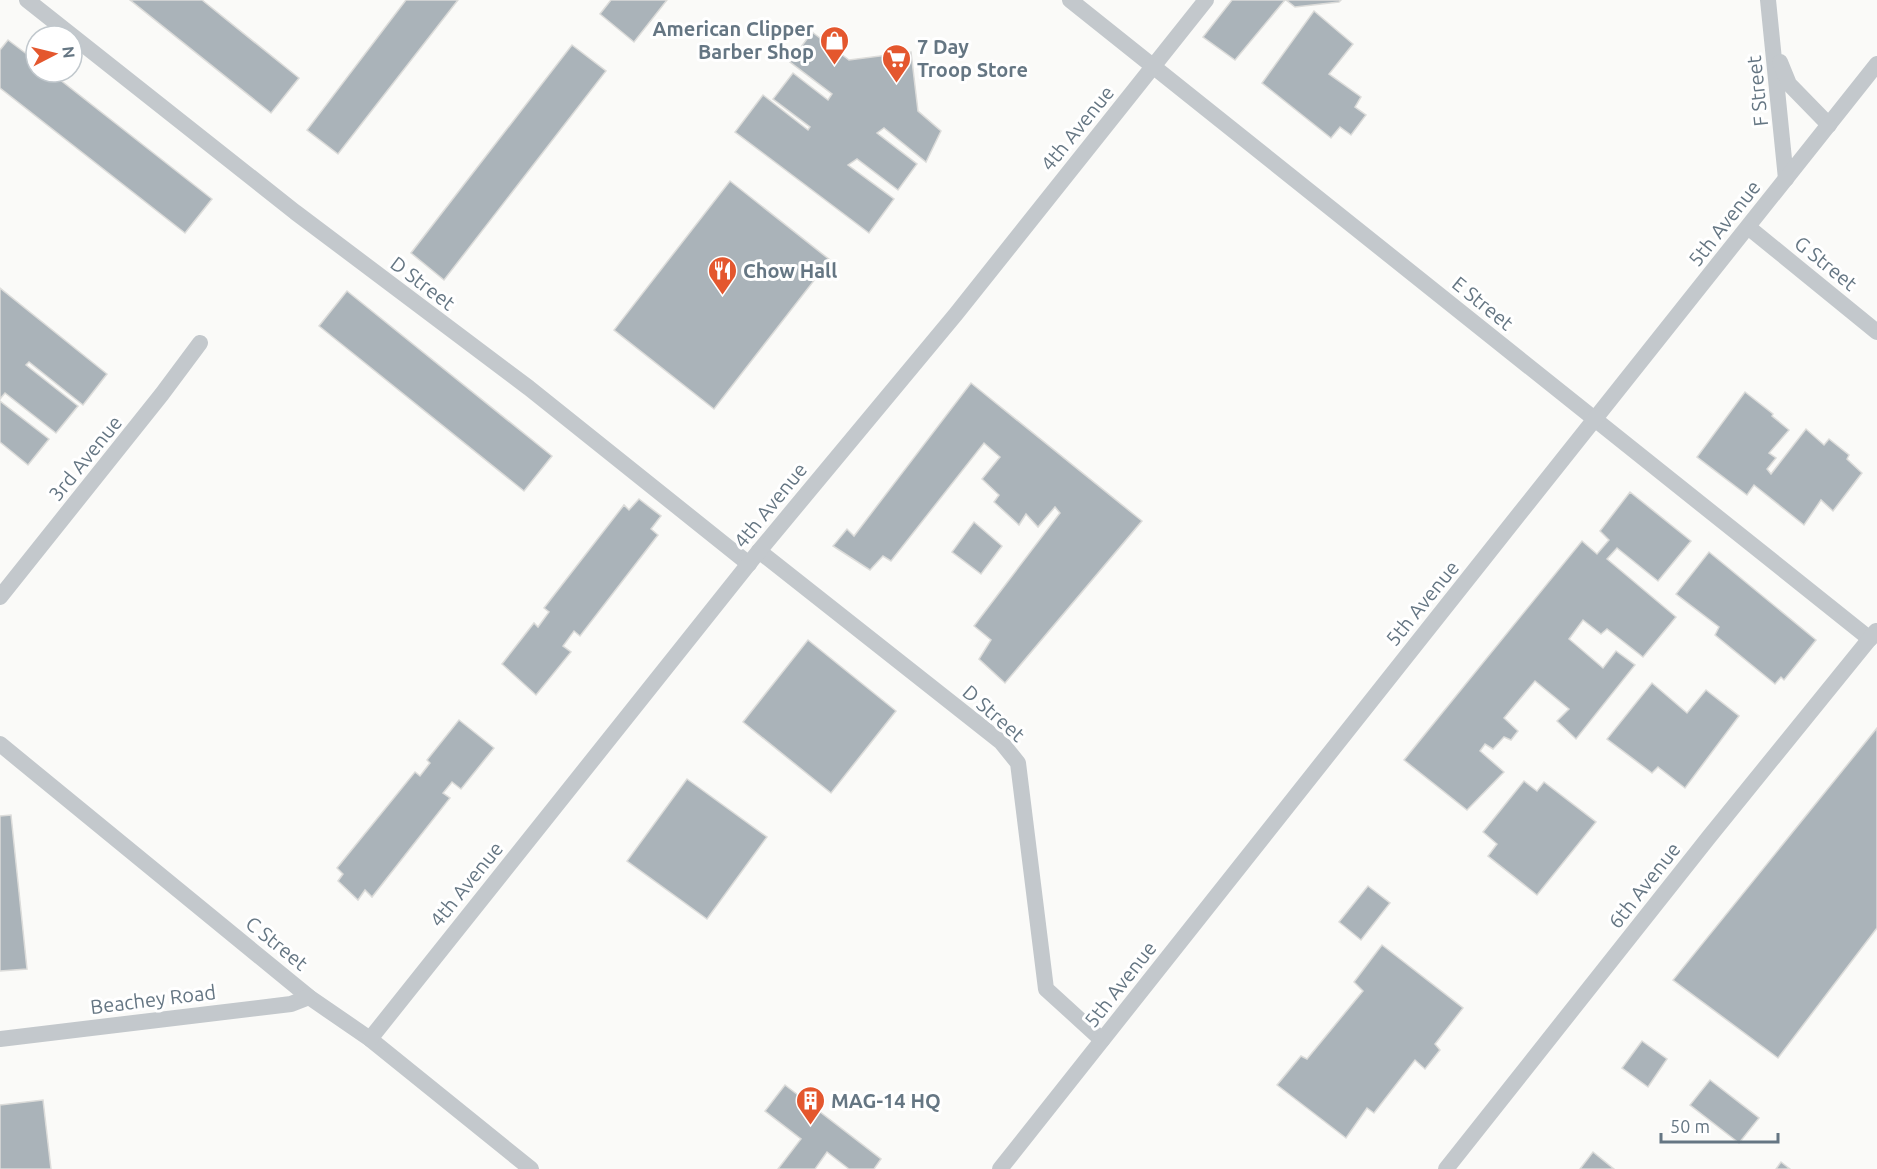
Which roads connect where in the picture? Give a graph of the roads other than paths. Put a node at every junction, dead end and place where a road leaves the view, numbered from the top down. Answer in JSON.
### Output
{"nodes":[{"id":1,"x":27,"y":0,"type":"edge"},
{"id":2,"x":1070,"y":0,"type":"edge"},
{"id":3,"x":1206,"y":0,"type":"edge"},
{"id":4,"x":1768,"y":0,"type":"edge"},
{"id":5,"x":1773,"y":44,"type":"junction"},
{"id":6,"x":1877,"y":64,"type":"edge"},
{"id":7,"x":1153,"y":66,"type":"junction"},
{"id":8,"x":1829,"y":124,"type":"junction"},
{"id":9,"x":1786,"y":178,"type":"junction"},
{"id":10,"x":1748,"y":227,"type":"junction"},
{"id":11,"x":1877,"y":332,"type":"edge"},
{"id":12,"x":200,"y":343,"type":"dead end"},
{"id":13,"x":1594,"y":419,"type":"junction"},
{"id":14,"x":754,"y":557,"type":"junction"},
{"id":15,"x":0,"y":597,"type":"edge"},
{"id":16,"x":1873,"y":634,"type":"edge"},
{"id":17,"x":0,"y":744,"type":"edge"},
{"id":18,"x":309,"y":997,"type":"junction"},
{"id":19,"x":0,"y":1039,"type":"edge"},
{"id":20,"x":370,"y":1039,"type":"junction"},
{"id":21,"x":1102,"y":1040,"type":"junction"},
{"id":22,"x":531,"y":1169,"type":"edge"},
{"id":23,"x":1000,"y":1169,"type":"edge"},
{"id":24,"x":1446,"y":1169,"type":"edge"}],
"edges":[{"from":1,"to":14,"type":"street","name":"D Street"},
{"from":2,"to":7,"type":"street","name":"E Street"},
{"from":3,"to":7,"type":"street","name":"4th Avenue"},
{"from":4,"to":5,"type":"street","name":"F Street"},
{"from":5,"to":8,"type":"street"},
{"from":5,"to":9,"type":"street","name":"F Street"},
{"from":6,"to":8,"type":"street","name":"5th Avenue"},
{"from":7,"to":13,"type":"street","name":"E Street"},
{"from":7,"to":14,"type":"street","name":"4th Avenue"},
{"from":8,"to":9,"type":"street","name":"5th Avenue"},
{"from":9,"to":10,"type":"street","name":"5th Avenue"},
{"from":10,"to":11,"type":"street","name":"G Street"},
{"from":10,"to":13,"type":"street","name":"5th Avenue"},
{"from":12,"to":15,"type":"street","name":"3rd Avenue"},
{"from":13,"to":16,"type":"street","name":"E Street"},
{"from":13,"to":21,"type":"street","name":"5th Avenue"},
{"from":14,"to":20,"type":"street","name":"4th Avenue"},
{"from":14,"to":21,"type":"street","name":"D Street"},
{"from":16,"to":24,"type":"street","name":"6th Avenue"},
{"from":17,"to":18,"type":"street","name":"C Street"},
{"from":18,"to":19,"type":"street","name":"Beachey Road"},
{"from":18,"to":20,"type":"street","name":"C Street"},
{"from":20,"to":22,"type":"street","name":"C Street"},
{"from":21,"to":23,"type":"street","name":"5th Avenue"}]}
